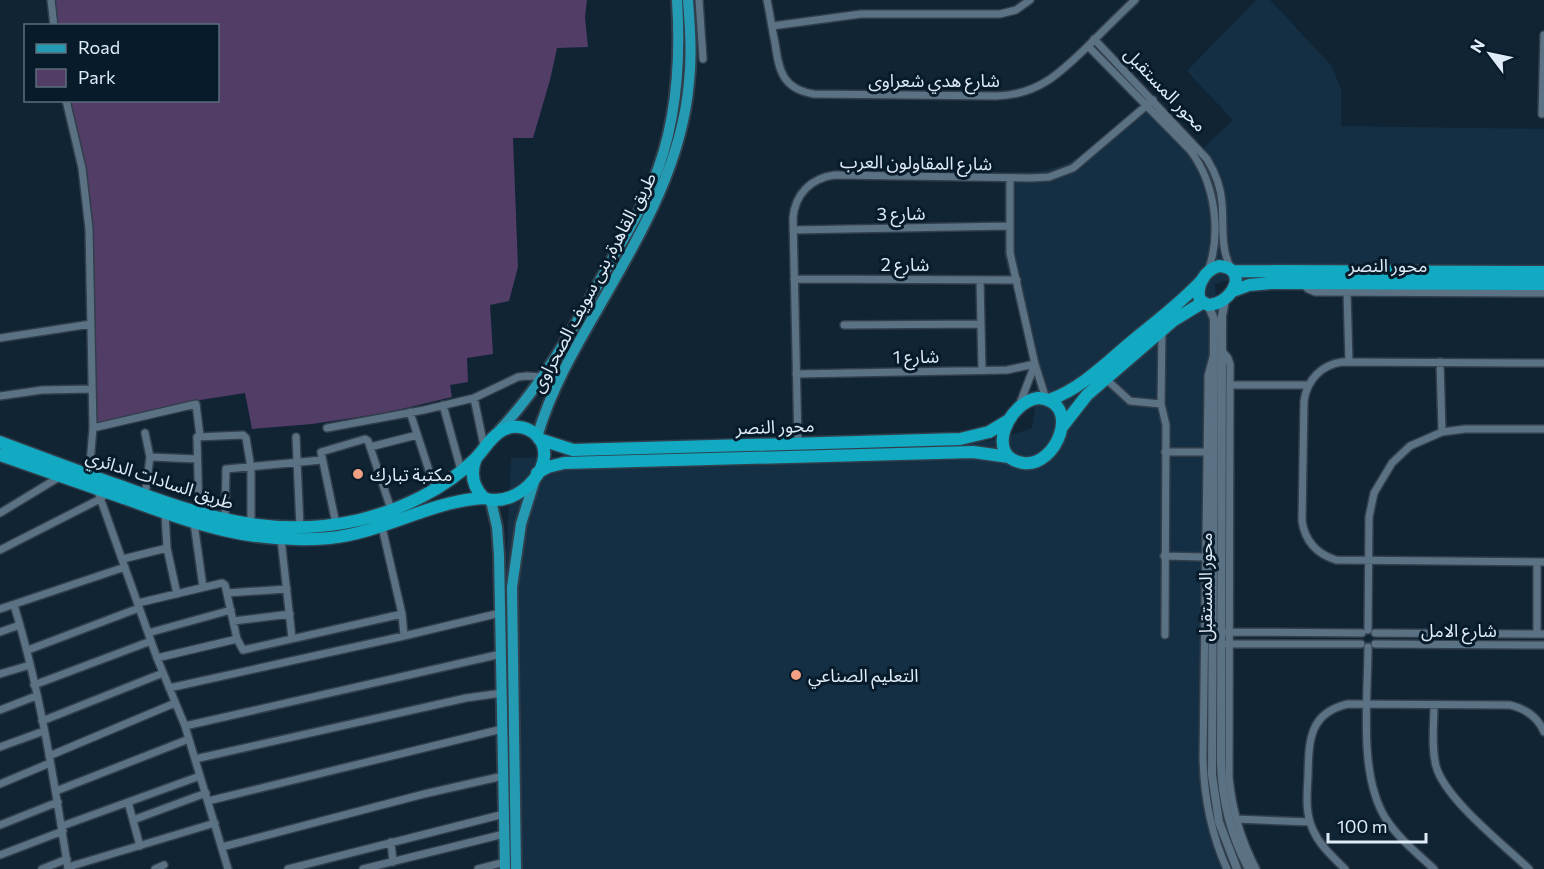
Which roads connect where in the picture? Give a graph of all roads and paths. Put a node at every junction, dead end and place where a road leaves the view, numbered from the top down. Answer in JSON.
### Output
{"nodes":[{"id":1,"x":51,"y":0,"type":"edge"},
{"id":2,"x":677,"y":0,"type":"edge"},
{"id":3,"x":688,"y":0,"type":"edge"},
{"id":4,"x":699,"y":0,"type":"edge"},
{"id":5,"x":768,"y":0,"type":"edge"},
{"id":6,"x":1030,"y":0,"type":"edge"},
{"id":7,"x":1135,"y":0,"type":"edge"},
{"id":8,"x":54,"y":24,"type":"edge"},
{"id":9,"x":772,"y":26,"type":"junction"},
{"id":10,"x":1544,"y":35,"type":"edge"},
{"id":11,"x":1094,"y":39,"type":"junction"},
{"id":12,"x":1088,"y":46,"type":"junction"},
{"id":13,"x":703,"y":59,"type":"dead end"},
{"id":14,"x":1153,"y":100,"type":"junction"},
{"id":15,"x":66,"y":102,"type":"edge"},
{"id":16,"x":1146,"y":107,"type":"junction"},
{"id":17,"x":1542,"y":114,"type":"dead end"},
{"id":18,"x":1010,"y":178,"type":"junction"},
{"id":19,"x":1009,"y":226,"type":"junction"},
{"id":20,"x":793,"y":230,"type":"junction"},
{"id":21,"x":1232,"y":270,"type":"junction"},
{"id":22,"x":1255,"y":271,"type":"junction"},
{"id":23,"x":1544,"y":272,"type":"edge"},
{"id":24,"x":1205,"y":275,"type":"junction"},
{"id":25,"x":1520,"y":278,"type":"junction"},
{"id":26,"x":794,"y":279,"type":"junction"},
{"id":27,"x":980,"y":280,"type":"junction"},
{"id":28,"x":1017,"y":280,"type":"junction"},
{"id":29,"x":1301,"y":282,"type":"junction"},
{"id":30,"x":1255,"y":284,"type":"junction"},
{"id":31,"x":1544,"y":284,"type":"edge"},
{"id":32,"x":1347,"y":292,"type":"junction"},
{"id":33,"x":1544,"y":293,"type":"edge"},
{"id":34,"x":1229,"y":296,"type":"junction"},
{"id":35,"x":1205,"y":304,"type":"junction"},
{"id":36,"x":91,"y":324,"type":"junction"},
{"id":37,"x":981,"y":324,"type":"junction"},
{"id":38,"x":844,"y":325,"type":"dead end"},
{"id":39,"x":1162,"y":330,"type":"junction"},
{"id":40,"x":0,"y":338,"type":"edge"},
{"id":41,"x":1218,"y":352,"type":"junction"},
{"id":42,"x":1349,"y":362,"type":"junction"},
{"id":43,"x":1440,"y":362,"type":"junction"},
{"id":44,"x":1544,"y":363,"type":"edge"},
{"id":45,"x":1035,"y":364,"type":"junction"},
{"id":46,"x":982,"y":370,"type":"junction"},
{"id":47,"x":796,"y":374,"type":"junction"},
{"id":48,"x":544,"y":377,"type":"junction"},
{"id":49,"x":1106,"y":379,"type":"junction"},
{"id":50,"x":1230,"y":385,"type":"junction"},
{"id":51,"x":1308,"y":385,"type":"junction"},
{"id":52,"x":92,"y":389,"type":"junction"},
{"id":53,"x":0,"y":396,"type":"edge"},
{"id":54,"x":474,"y":398,"type":"junction"},
{"id":55,"x":1048,"y":399,"type":"junction"},
{"id":56,"x":1161,"y":404,"type":"junction"},
{"id":57,"x":443,"y":405,"type":"junction"},
{"id":58,"x":1018,"y":407,"type":"junction"},
{"id":59,"x":410,"y":412,"type":"junction"},
{"id":60,"x":1008,"y":420,"type":"junction"},
{"id":61,"x":1062,"y":427,"type":"junction"},
{"id":62,"x":93,"y":428,"type":"junction"},
{"id":63,"x":327,"y":428,"type":"dead end"},
{"id":64,"x":1544,"y":429,"type":"edge"},
{"id":65,"x":1442,"y":432,"type":"junction"},
{"id":66,"x":145,"y":433,"type":"dead end"},
{"id":67,"x":417,"y":435,"type":"junction"},
{"id":68,"x":200,"y":436,"type":"junction"},
{"id":69,"x":297,"y":437,"type":"dead end"},
{"id":70,"x":494,"y":437,"type":"junction"},
{"id":71,"x":538,"y":438,"type":"junction"},
{"id":72,"x":1210,"y":441,"type":"junction"},
{"id":73,"x":0,"y":442,"type":"edge"},
{"id":74,"x":798,"y":443,"type":"junction"},
{"id":75,"x":484,"y":446,"type":"junction"},
{"id":76,"x":370,"y":447,"type":"junction"},
{"id":77,"x":1165,"y":452,"type":"junction"},
{"id":78,"x":1207,"y":452,"type":"junction"},
{"id":79,"x":0,"y":456,"type":"edge"},
{"id":80,"x":150,"y":457,"type":"junction"},
{"id":81,"x":1009,"y":457,"type":"junction"},
{"id":82,"x":476,"y":458,"type":"junction"},
{"id":83,"x":198,"y":459,"type":"junction"},
{"id":84,"x":322,"y":460,"type":"junction"},
{"id":85,"x":298,"y":463,"type":"junction"},
{"id":86,"x":250,"y":468,"type":"junction"},
{"id":87,"x":461,"y":470,"type":"junction"},
{"id":88,"x":89,"y":475,"type":"junction"},
{"id":89,"x":61,"y":476,"type":"junction"},
{"id":90,"x":536,"y":476,"type":"junction"},
{"id":91,"x":435,"y":489,"type":"junction"},
{"id":92,"x":100,"y":493,"type":"junction"},
{"id":93,"x":145,"y":496,"type":"junction"},
{"id":94,"x":420,"y":496,"type":"junction"},
{"id":95,"x":487,"y":499,"type":"junction"},
{"id":96,"x":392,"y":509,"type":"junction"},
{"id":97,"x":428,"y":510,"type":"junction"},
{"id":98,"x":0,"y":513,"type":"edge"},
{"id":99,"x":165,"y":513,"type":"junction"},
{"id":100,"x":197,"y":519,"type":"junction"},
{"id":101,"x":225,"y":520,"type":"junction"},
{"id":102,"x":336,"y":524,"type":"junction"},
{"id":103,"x":251,"y":525,"type":"junction"},
{"id":104,"x":300,"y":527,"type":"junction"},
{"id":105,"x":382,"y":527,"type":"junction"},
{"id":106,"x":281,"y":539,"type":"junction"},
{"id":107,"x":167,"y":548,"type":"junction"},
{"id":108,"x":0,"y":550,"type":"edge"},
{"id":109,"x":499,"y":555,"type":"junction"},
{"id":110,"x":515,"y":555,"type":"junction"},
{"id":111,"x":1164,"y":556,"type":"junction"},
{"id":112,"x":1205,"y":557,"type":"junction"},
{"id":113,"x":123,"y":559,"type":"junction"},
{"id":114,"x":1368,"y":561,"type":"junction"},
{"id":115,"x":1540,"y":562,"type":"edge"},
{"id":116,"x":125,"y":567,"type":"junction"},
{"id":117,"x":203,"y":587,"type":"junction"},
{"id":118,"x":287,"y":589,"type":"junction"},
{"id":119,"x":227,"y":593,"type":"junction"},
{"id":120,"x":177,"y":594,"type":"junction"},
{"id":121,"x":14,"y":604,"type":"junction"},
{"id":122,"x":139,"y":606,"type":"junction"},
{"id":123,"x":0,"y":609,"type":"edge"},
{"id":124,"x":231,"y":610,"type":"junction"},
{"id":125,"x":500,"y":613,"type":"junction"},
{"id":126,"x":290,"y":614,"type":"junction"},
{"id":127,"x":402,"y":614,"type":"junction"},
{"id":128,"x":233,"y":621,"type":"junction"},
{"id":129,"x":20,"y":625,"type":"junction"},
{"id":130,"x":0,"y":632,"type":"edge"},
{"id":131,"x":1221,"y":632,"type":"junction"},
{"id":132,"x":1368,"y":632,"type":"junction"},
{"id":133,"x":148,"y":633,"type":"junction"},
{"id":134,"x":1541,"y":634,"type":"edge"},
{"id":135,"x":1165,"y":635,"type":"dead end"},
{"id":136,"x":404,"y":636,"type":"junction"},
{"id":137,"x":292,"y":638,"type":"junction"},
{"id":138,"x":237,"y":639,"type":"junction"},
{"id":139,"x":151,"y":641,"type":"junction"},
{"id":140,"x":1368,"y":645,"type":"junction"},
{"id":141,"x":1544,"y":645,"type":"edge"},
{"id":142,"x":1216,"y":647,"type":"junction"},
{"id":143,"x":28,"y":650,"type":"junction"},
{"id":144,"x":501,"y":654,"type":"junction"},
{"id":145,"x":158,"y":658,"type":"junction"},
{"id":146,"x":30,"y":664,"type":"junction"},
{"id":147,"x":163,"y":673,"type":"junction"},
{"id":148,"x":0,"y":674,"type":"edge"},
{"id":149,"x":34,"y":685,"type":"junction"},
{"id":150,"x":169,"y":688,"type":"junction"},
{"id":151,"x":502,"y":693,"type":"junction"},
{"id":152,"x":36,"y":696,"type":"junction"},
{"id":153,"x":175,"y":703,"type":"junction"},
{"id":154,"x":1368,"y":705,"type":"junction"},
{"id":155,"x":1434,"y":705,"type":"junction"},
{"id":156,"x":0,"y":710,"type":"edge"},
{"id":157,"x":42,"y":721,"type":"junction"},
{"id":158,"x":185,"y":726,"type":"junction"},
{"id":159,"x":502,"y":729,"type":"junction"},
{"id":160,"x":44,"y":731,"type":"junction"},
{"id":161,"x":1544,"y":732,"type":"edge"},
{"id":162,"x":189,"y":739,"type":"junction"},
{"id":163,"x":0,"y":747,"type":"edge"},
{"id":164,"x":195,"y":759,"type":"junction"},
{"id":165,"x":50,"y":760,"type":"junction"},
{"id":166,"x":200,"y":776,"type":"junction"},
{"id":167,"x":503,"y":776,"type":"junction"},
{"id":168,"x":0,"y":784,"type":"edge"},
{"id":169,"x":56,"y":792,"type":"junction"},
{"id":170,"x":206,"y":793,"type":"junction"},
{"id":171,"x":208,"y":801,"type":"junction"},
{"id":172,"x":58,"y":802,"type":"junction"},
{"id":173,"x":128,"y":802,"type":"junction"},
{"id":174,"x":504,"y":814,"type":"junction"},
{"id":175,"x":1236,"y":819,"type":"junction"},
{"id":176,"x":133,"y":820,"type":"junction"},
{"id":177,"x":1310,"y":822,"type":"junction"},
{"id":178,"x":215,"y":823,"type":"junction"},
{"id":179,"x":0,"y":825,"type":"edge"},
{"id":180,"x":63,"y":828,"type":"junction"},
{"id":181,"x":504,"y":834,"type":"junction"},
{"id":182,"x":390,"y":842,"type":"junction"},
{"id":183,"x":140,"y":846,"type":"junction"},
{"id":184,"x":222,"y":847,"type":"junction"},
{"id":185,"x":0,"y":855,"type":"edge"},
{"id":186,"x":67,"y":859,"type":"junction"},
{"id":187,"x":393,"y":862,"type":"junction"},
{"id":188,"x":505,"y":865,"type":"edge"},
{"id":189,"x":164,"y":866,"type":"dead end"},
{"id":190,"x":68,"y":868,"type":"edge"},
{"id":191,"x":42,"y":869,"type":"edge"},
{"id":192,"x":155,"y":869,"type":"edge"},
{"id":193,"x":228,"y":869,"type":"edge"},
{"id":194,"x":288,"y":869,"type":"edge"},
{"id":195,"x":363,"y":869,"type":"edge"},
{"id":196,"x":478,"y":869,"type":"edge"},
{"id":197,"x":516,"y":869,"type":"edge"},
{"id":198,"x":1227,"y":869,"type":"edge"},
{"id":199,"x":1237,"y":869,"type":"edge"},
{"id":200,"x":1249,"y":869,"type":"edge"},
{"id":201,"x":1257,"y":869,"type":"edge"},
{"id":202,"x":1345,"y":869,"type":"edge"},
{"id":203,"x":1434,"y":869,"type":"edge"},
{"id":204,"x":1529,"y":869,"type":"edge"}],
"edges":[{"from":1,"to":8,"type":"street"},
{"from":2,"to":48,"type":"main road","name":"طريق القاهرة, بنى سويف الصحراوى"},
{"from":3,"to":71,"type":"main road","name":"طريق القاهرة, بنى سويف الصحراوى"},
{"from":4,"to":13,"type":"street"},
{"from":5,"to":9,"type":"street","name":"شارع هدي شعراوى"},
{"from":6,"to":9,"type":"street"},
{"from":7,"to":11,"type":"street","name":"شارع هدي شعراوى"},
{"from":9,"to":12,"type":"street","name":"شارع هدي شعراوى"},
{"from":10,"to":17,"type":"street"},
{"from":11,"to":12,"type":"street","name":"شارع هدي شعراوى"},
{"from":11,"to":14,"type":"street","name":"محور المستقبل"},
{"from":12,"to":16,"type":"street","name":"محور المستقبل"},
{"from":14,"to":16,"type":"street","name":"شارع المقاولون العرب"},
{"from":14,"to":21,"type":"street","name":"محور المستقبل"},
{"from":15,"to":36,"type":"street"},
{"from":16,"to":18,"type":"street","name":"شارع المقاولون العرب"},
{"from":16,"to":24,"type":"street","name":"محور المستقبل"},
{"from":18,"to":19,"type":"street"},
{"from":18,"to":20,"type":"street","name":"شارع المقاولون العرب"},
{"from":19,"to":20,"type":"street","name":"شارع 3"},
{"from":19,"to":28,"type":"street"},
{"from":20,"to":26,"type":"street","name":"شارع المقاولون العرب"},
{"from":21,"to":22,"type":"highway","name":"محور النصر"},
{"from":21,"to":24,"type":"highway"},
{"from":21,"to":34,"type":"highway"},
{"from":22,"to":25,"type":"highway","name":"محور النصر"},
{"from":22,"to":30,"type":"highway"},
{"from":23,"to":25,"type":"highway","name":"محور النصر"},
{"from":24,"to":35,"type":"highway"},
{"from":24,"to":55,"type":"highway"},
{"from":25,"to":29,"type":"highway","name":"محور النصر"},
{"from":25,"to":31,"type":"highway","name":"محور النصر"},
{"from":26,"to":27,"type":"street","name":"شارع 2"},
{"from":26,"to":47,"type":"street","name":"شارع المقاولون العرب"},
{"from":27,"to":28,"type":"street","name":"شارع 2"},
{"from":27,"to":37,"type":"street"},
{"from":28,"to":45,"type":"street"},
{"from":29,"to":30,"type":"highway","name":"محور النصر"},
{"from":29,"to":32,"type":"street"},
{"from":30,"to":34,"type":"highway","name":"محور النصر"},
{"from":32,"to":33,"type":"street"},
{"from":32,"to":42,"type":"street"},
{"from":34,"to":35,"type":"highway"},
{"from":34,"to":41,"type":"street","name":"محور المستقبل"},
{"from":35,"to":39,"type":"highway"},
{"from":35,"to":41,"type":"street","name":"محور المستقبل"},
{"from":36,"to":40,"type":"street"},
{"from":36,"to":52,"type":"street"},
{"from":37,"to":38,"type":"street"},
{"from":37,"to":46,"type":"street"},
{"from":39,"to":49,"type":"highway"},
{"from":39,"to":56,"type":"street"},
{"from":41,"to":50,"type":"street"},
{"from":41,"to":72,"type":"street","name":"محور المستقبل"},
{"from":41,"to":131,"type":"street","name":"محور المستقبل"},
{"from":42,"to":43,"type":"street"},
{"from":42,"to":51,"type":"street"},
{"from":43,"to":44,"type":"street"},
{"from":43,"to":65,"type":"street"},
{"from":45,"to":46,"type":"street","name":"شارع 1"},
{"from":45,"to":55,"type":"street"},
{"from":45,"to":58,"type":"street"},
{"from":46,"to":47,"type":"street","name":"شارع 1"},
{"from":47,"to":74,"type":"street","name":"شارع المقاولون العرب"},
{"from":48,"to":54,"type":"street"},
{"from":48,"to":70,"type":"main road","name":"طريق القاهرة, بنى سويف الصحراوى"},
{"from":49,"to":56,"type":"street"},
{"from":49,"to":61,"type":"highway"},
{"from":50,"to":51,"type":"street"},
{"from":50,"to":131,"type":"street"},
{"from":51,"to":114,"type":"street"},
{"from":52,"to":53,"type":"street"},
{"from":52,"to":62,"type":"street"},
{"from":54,"to":57,"type":"street"},
{"from":54,"to":75,"type":"street"},
{"from":55,"to":58,"type":"highway"},
{"from":55,"to":61,"type":"highway"},
{"from":56,"to":77,"type":"street"},
{"from":57,"to":59,"type":"street"},
{"from":57,"to":87,"type":"street"},
{"from":58,"to":60,"type":"highway"},
{"from":59,"to":63,"type":"street"},
{"from":59,"to":67,"type":"street"},
{"from":60,"to":74,"type":"highway","name":"محور النصر"},
{"from":60,"to":81,"type":"highway"},
{"from":61,"to":81,"type":"highway"},
{"from":62,"to":68,"type":"street"},
{"from":62,"to":88,"type":"street"},
{"from":64,"to":65,"type":"street"},
{"from":65,"to":114,"type":"street"},
{"from":66,"to":80,"type":"street"},
{"from":67,"to":76,"type":"street"},
{"from":67,"to":91,"type":"street"},
{"from":68,"to":83,"type":"street"},
{"from":68,"to":86,"type":"street"},
{"from":69,"to":85,"type":"street"},
{"from":70,"to":71,"type":"highway"},
{"from":70,"to":75,"type":"highway"},
{"from":71,"to":74,"type":"highway","name":"محور النصر"},
{"from":71,"to":90,"type":"highway"},
{"from":72,"to":78,"type":"street"},
{"from":72,"to":131,"type":"street","name":"محور المستقبل"},
{"from":73,"to":88,"type":"highway","name":"طريق السادات الدائري"},
{"from":75,"to":82,"type":"highway"},
{"from":76,"to":84,"type":"street"},
{"from":76,"to":96,"type":"street"},
{"from":77,"to":78,"type":"street"},
{"from":77,"to":111,"type":"street"},
{"from":78,"to":112,"type":"street"},
{"from":79,"to":89,"type":"highway","name":"طريق السادات الدائري"},
{"from":80,"to":83,"type":"street"},
{"from":80,"to":93,"type":"street"},
{"from":81,"to":90,"type":"highway","name":"محور النصر"},
{"from":82,"to":87,"type":"highway","name":"طريق السادات الدائري"},
{"from":82,"to":95,"type":"highway"},
{"from":83,"to":100,"type":"street"},
{"from":84,"to":85,"type":"street"},
{"from":84,"to":102,"type":"street"},
{"from":85,"to":86,"type":"street"},
{"from":85,"to":104,"type":"street"},
{"from":86,"to":101,"type":"street"},
{"from":86,"to":103,"type":"street"},
{"from":87,"to":91,"type":"highway","name":"طريق السادات الدائري"},
{"from":88,"to":93,"type":"highway","name":"طريق السادات الدائري"},
{"from":89,"to":92,"type":"highway","name":"طريق السادات الدائري"},
{"from":89,"to":98,"type":"street"},
{"from":90,"to":95,"type":"highway"},
{"from":90,"to":110,"type":"main road"},
{"from":91,"to":94,"type":"highway","name":"طريق السادات الدائري"},
{"from":92,"to":99,"type":"highway","name":"طريق السادات الدائري"},
{"from":92,"to":108,"type":"street"},
{"from":92,"to":113,"type":"street"},
{"from":93,"to":100,"type":"highway","name":"طريق السادات الدائري"},
{"from":94,"to":96,"type":"highway","name":"طريق السادات الدائري"},
{"from":94,"to":97,"type":"highway"},
{"from":95,"to":97,"type":"highway","name":"طريق السادات الدائري"},
{"from":95,"to":109,"type":"main road"},
{"from":96,"to":102,"type":"highway","name":"طريق السادات الدائري"},
{"from":97,"to":105,"type":"highway","name":"طريق السادات الدائري"},
{"from":99,"to":100,"type":"highway","name":"طريق السادات الدائري"},
{"from":99,"to":107,"type":"street"},
{"from":100,"to":101,"type":"highway","name":"طريق السادات الدائري"},
{"from":100,"to":106,"type":"highway","name":"طريق السادات الدائري"},
{"from":100,"to":117,"type":"street"},
{"from":101,"to":103,"type":"highway","name":"طريق السادات الدائري"},
{"from":102,"to":104,"type":"highway","name":"طريق السادات الدائري"},
{"from":103,"to":104,"type":"highway","name":"طريق السادات الدائري"},
{"from":105,"to":106,"type":"highway","name":"طريق السادات الدائري"},
{"from":105,"to":127,"type":"street"},
{"from":106,"to":118,"type":"street"},
{"from":107,"to":113,"type":"street"},
{"from":107,"to":120,"type":"street"},
{"from":109,"to":110,"type":"main road"},
{"from":109,"to":125,"type":"main road"},
{"from":110,"to":197,"type":"main road"},
{"from":111,"to":112,"type":"street"},
{"from":111,"to":135,"type":"street"},
{"from":112,"to":142,"type":"street"},
{"from":113,"to":116,"type":"street"},
{"from":114,"to":115,"type":"street"},
{"from":114,"to":132,"type":"street"},
{"from":115,"to":134,"type":"street"},
{"from":116,"to":121,"type":"street"},
{"from":116,"to":122,"type":"street"},
{"from":117,"to":119,"type":"street"},
{"from":117,"to":120,"type":"street"},
{"from":118,"to":119,"type":"street"},
{"from":118,"to":126,"type":"street"},
{"from":119,"to":124,"type":"street"},
{"from":120,"to":122,"type":"street"},
{"from":121,"to":123,"type":"street"},
{"from":121,"to":129,"type":"street"},
{"from":122,"to":133,"type":"street"},
{"from":122,"to":143,"type":"street"},
{"from":124,"to":128,"type":"street"},
{"from":124,"to":133,"type":"street"},
{"from":125,"to":136,"type":"street"},
{"from":125,"to":144,"type":"main road"},
{"from":126,"to":128,"type":"street"},
{"from":126,"to":137,"type":"street"},
{"from":127,"to":136,"type":"street"},
{"from":127,"to":137,"type":"street"},
{"from":128,"to":138,"type":"street"},
{"from":129,"to":130,"type":"street"},
{"from":129,"to":143,"type":"street"},
{"from":131,"to":132,"type":"street","name":"شارع الامل"},
{"from":131,"to":142,"type":"street","name":"محور المستقبل"},
{"from":131,"to":142,"type":"street"},
{"from":132,"to":134,"type":"street","name":"شارع الامل"},
{"from":132,"to":140,"type":"street"},
{"from":132,"to":140,"type":"street"},
{"from":133,"to":139,"type":"street"},
{"from":136,"to":150,"type":"street"},
{"from":137,"to":138,"type":"street"},
{"from":138,"to":145,"type":"street"},
{"from":139,"to":145,"type":"street"},
{"from":139,"to":149,"type":"street"},
{"from":140,"to":141,"type":"street","name":"شارع الامل"},
{"from":140,"to":142,"type":"street","name":"شارع الامل"},
{"from":140,"to":154,"type":"street"},
{"from":142,"to":175,"type":"street"},
{"from":142,"to":198,"type":"street"},
{"from":142,"to":199,"type":"street","name":"محور المستقبل"},
{"from":142,"to":200,"type":"street","name":"محور المستقبل"},
{"from":143,"to":146,"type":"street"},
{"from":144,"to":151,"type":"main road"},
{"from":144,"to":158,"type":"street"},
{"from":145,"to":147,"type":"street"},
{"from":146,"to":148,"type":"street"},
{"from":146,"to":149,"type":"street"},
{"from":147,"to":150,"type":"street"},
{"from":147,"to":157,"type":"street"},
{"from":149,"to":152,"type":"street"},
{"from":150,"to":153,"type":"street"},
{"from":151,"to":159,"type":"main road"},
{"from":151,"to":164,"type":"street"},
{"from":152,"to":156,"type":"street"},
{"from":152,"to":157,"type":"street"},
{"from":153,"to":158,"type":"street"},
{"from":153,"to":165,"type":"street"},
{"from":154,"to":155,"type":"street"},
{"from":154,"to":177,"type":"street"},
{"from":154,"to":203,"type":"street"},
{"from":155,"to":161,"type":"street"},
{"from":155,"to":204,"type":"street"},
{"from":157,"to":160,"type":"street"},
{"from":158,"to":162,"type":"street"},
{"from":159,"to":167,"type":"main road"},
{"from":159,"to":171,"type":"street"},
{"from":160,"to":163,"type":"street"},
{"from":160,"to":165,"type":"street"},
{"from":162,"to":164,"type":"street"},
{"from":162,"to":169,"type":"street"},
{"from":164,"to":166,"type":"street"},
{"from":165,"to":168,"type":"street"},
{"from":165,"to":169,"type":"street"},
{"from":166,"to":170,"type":"street"},
{"from":166,"to":173,"type":"street"},
{"from":167,"to":174,"type":"main road"},
{"from":167,"to":184,"type":"street"},
{"from":169,"to":172,"type":"street"},
{"from":170,"to":171,"type":"street"},
{"from":170,"to":176,"type":"street"},
{"from":171,"to":178,"type":"street"},
{"from":172,"to":179,"type":"street"},
{"from":172,"to":180,"type":"street"},
{"from":173,"to":176,"type":"street"},
{"from":173,"to":180,"type":"street"},
{"from":174,"to":181,"type":"main road"},
{"from":174,"to":182,"type":"street"},
{"from":175,"to":177,"type":"street"},
{"from":175,"to":201,"type":"street"},
{"from":176,"to":183,"type":"street"},
{"from":177,"to":202,"type":"street"},
{"from":178,"to":183,"type":"street"},
{"from":178,"to":184,"type":"street"},
{"from":180,"to":185,"type":"street"},
{"from":180,"to":186,"type":"street"},
{"from":181,"to":187,"type":"street"},
{"from":181,"to":188,"type":"main road"},
{"from":182,"to":187,"type":"street"},
{"from":182,"to":194,"type":"street"},
{"from":183,"to":190,"type":"street"},
{"from":184,"to":193,"type":"street"},
{"from":186,"to":190,"type":"street"},
{"from":186,"to":191,"type":"street"},
{"from":187,"to":195,"type":"street"},
{"from":188,"to":196,"type":"street"},
{"from":189,"to":192,"type":"street"}]}
